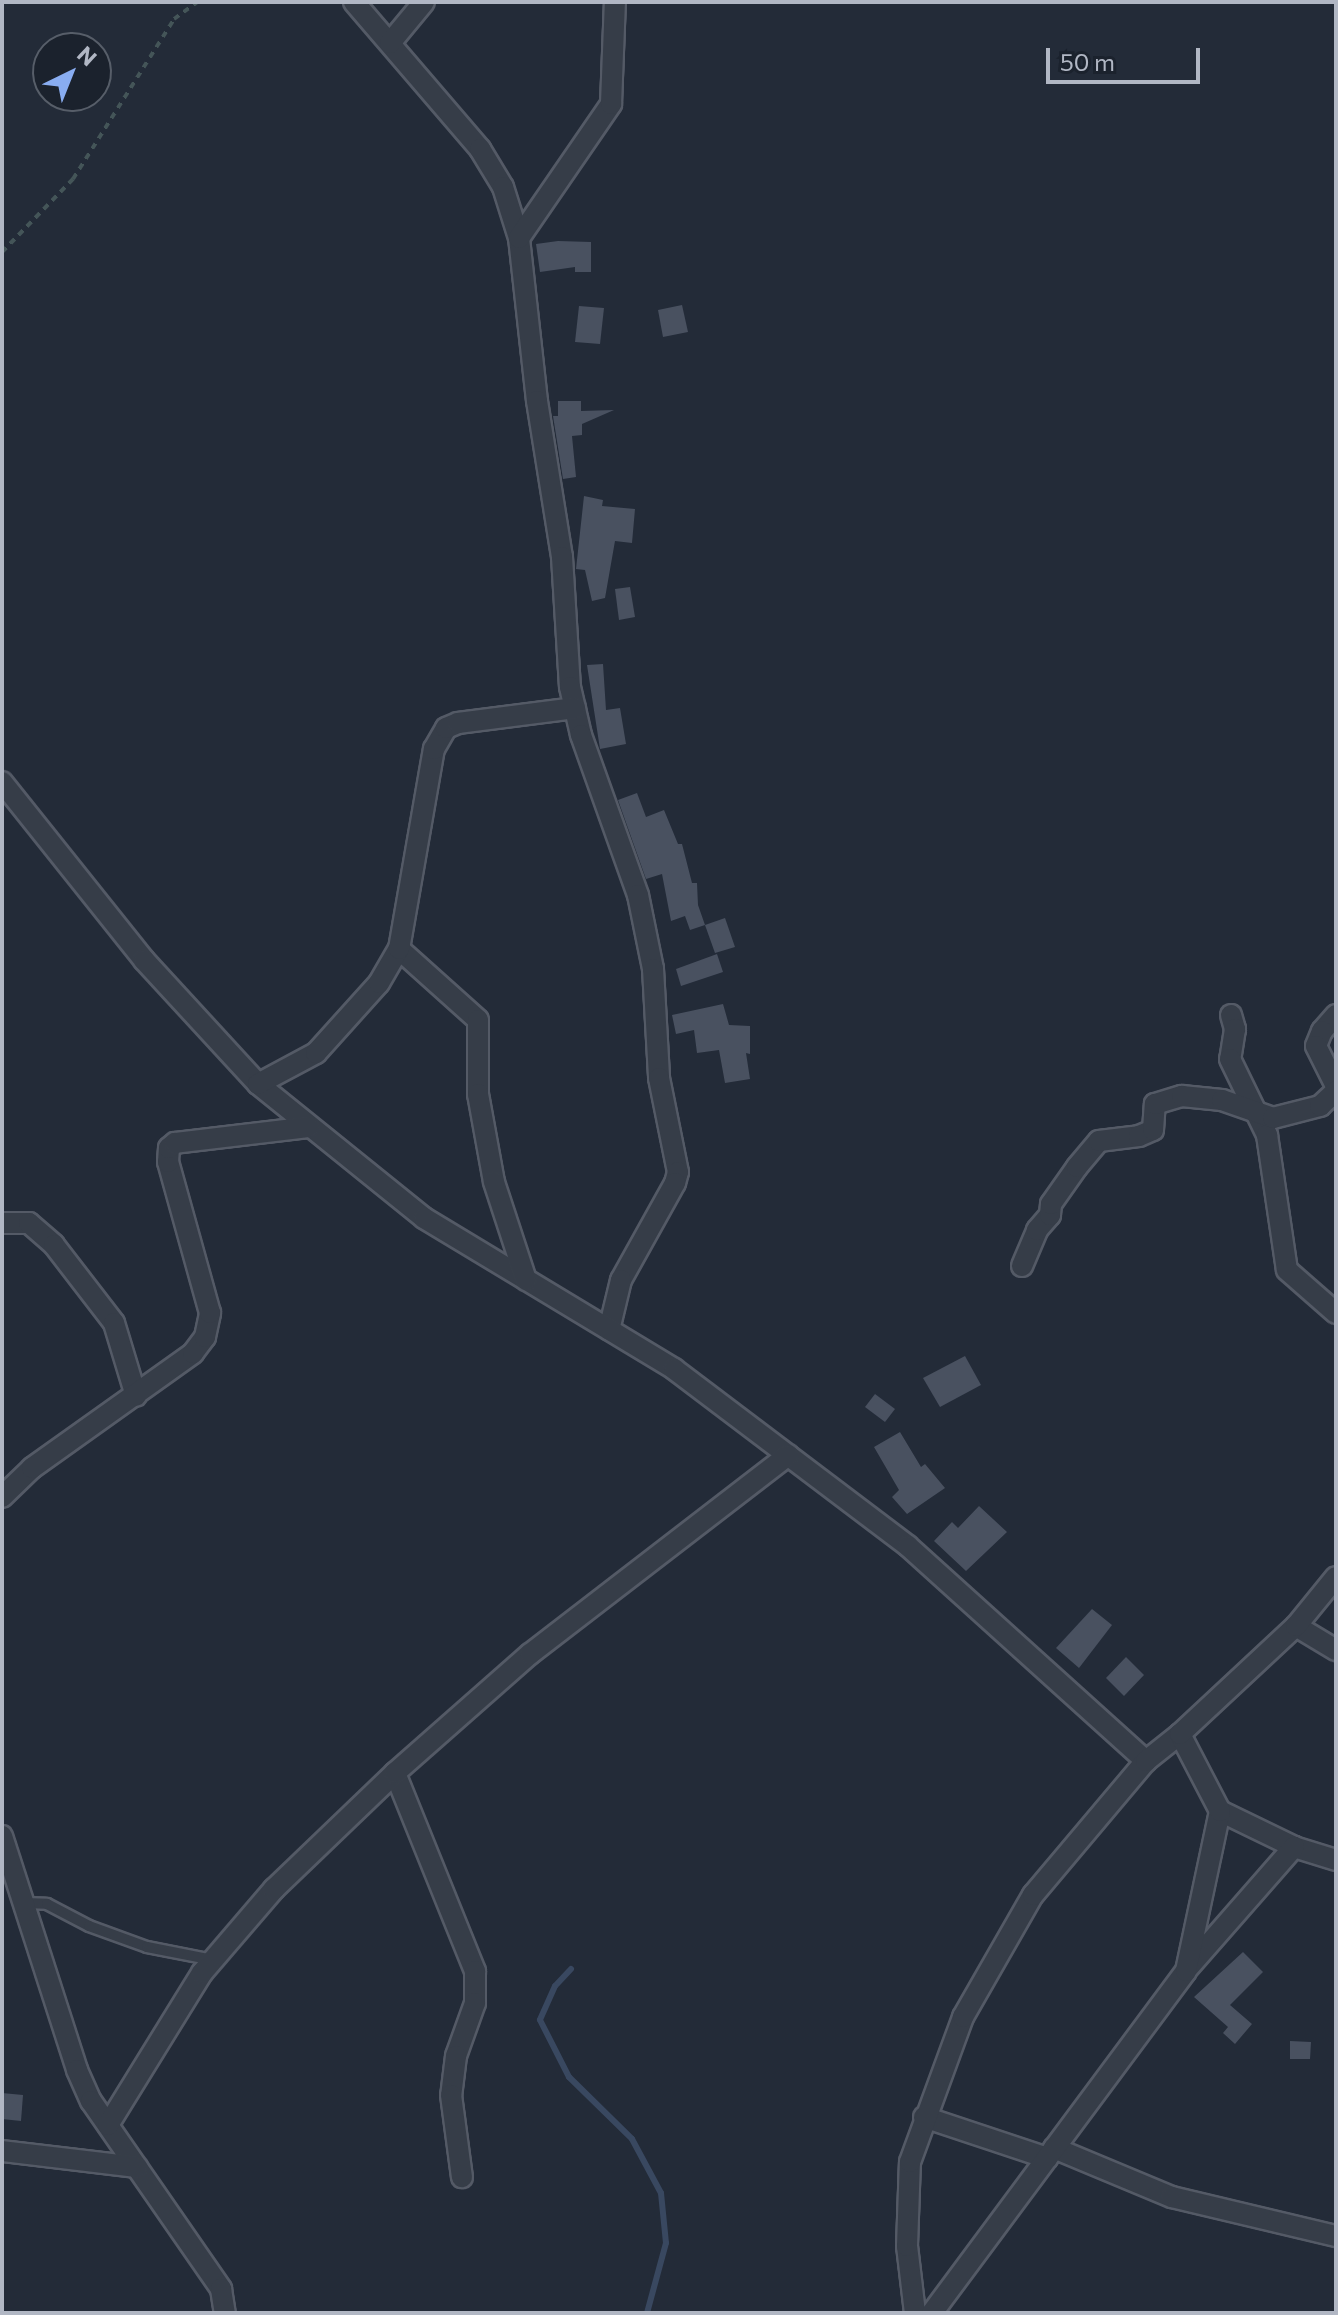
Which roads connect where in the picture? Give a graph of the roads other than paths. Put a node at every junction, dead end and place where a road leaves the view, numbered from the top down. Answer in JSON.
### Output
{"nodes":[{"id":1,"x":354,"y":2,"type":"edge"},
{"id":2,"x":424,"y":2,"type":"edge"},
{"id":3,"x":615,"y":2,"type":"edge"},
{"id":4,"x":390,"y":43,"type":"junction"},
{"id":5,"x":519,"y":238,"type":"junction"},
{"id":6,"x":575,"y":708,"type":"junction"},
{"id":7,"x":2,"y":782,"type":"edge"},
{"id":8,"x":399,"y":949,"type":"junction"},
{"id":9,"x":1231,"y":1015,"type":"dead end"},
{"id":10,"x":1336,"y":1015,"type":"edge"},
{"id":11,"x":1335,"y":1082,"type":"edge"},
{"id":12,"x":258,"y":1084,"type":"junction"},
{"id":13,"x":1256,"y":1110,"type":"junction"},
{"id":14,"x":309,"y":1127,"type":"junction"},
{"id":15,"x":2,"y":1223,"type":"edge"},
{"id":16,"x":1022,"y":1266,"type":"dead end"},
{"id":17,"x":526,"y":1280,"type":"junction"},
{"id":18,"x":1336,"y":1313,"type":"edge"},
{"id":19,"x":609,"y":1330,"type":"junction"},
{"id":20,"x":136,"y":1396,"type":"junction"},
{"id":21,"x":788,"y":1455,"type":"junction"},
{"id":22,"x":2,"y":1497,"type":"edge"},
{"id":23,"x":1336,"y":1577,"type":"edge"},
{"id":24,"x":1296,"y":1626,"type":"junction"},
{"id":25,"x":1336,"y":1650,"type":"edge"},
{"id":26,"x":1180,"y":1734,"type":"junction"},
{"id":27,"x":1146,"y":1761,"type":"junction"},
{"id":28,"x":395,"y":1773,"type":"junction"},
{"id":29,"x":1220,"y":1811,"type":"junction"},
{"id":30,"x":2,"y":1836,"type":"edge"},
{"id":31,"x":1294,"y":1847,"type":"junction"},
{"id":32,"x":1336,"y":1860,"type":"edge"},
{"id":33,"x":23,"y":1903,"type":"junction"},
{"id":34,"x":213,"y":1960,"type":"junction"},
{"id":35,"x":1186,"y":1971,"type":"junction"},
{"id":36,"x":924,"y":2117,"type":"junction"},
{"id":37,"x":108,"y":2125,"type":"junction"},
{"id":38,"x":2,"y":2151,"type":"edge"},
{"id":39,"x":1050,"y":2153,"type":"junction"},
{"id":40,"x":137,"y":2167,"type":"junction"},
{"id":41,"x":462,"y":2177,"type":"dead end"},
{"id":42,"x":1336,"y":2236,"type":"edge"},
{"id":43,"x":225,"y":2313,"type":"edge"},
{"id":44,"x":915,"y":2313,"type":"edge"},
{"id":45,"x":932,"y":2313,"type":"edge"}],
"edges":[{"from":1,"to":4,"type":"street"},
{"from":2,"to":4,"type":"street"},
{"from":3,"to":5,"type":"street"},
{"from":4,"to":5,"type":"street"},
{"from":5,"to":6,"type":"street"},
{"from":6,"to":8,"type":"street"},
{"from":6,"to":19,"type":"street"},
{"from":7,"to":12,"type":"street"},
{"from":8,"to":12,"type":"street"},
{"from":8,"to":17,"type":"street"},
{"from":9,"to":13,"type":"street"},
{"from":10,"to":11,"type":"street"},
{"from":11,"to":13,"type":"street"},
{"from":12,"to":14,"type":"street"},
{"from":13,"to":16,"type":"street"},
{"from":13,"to":18,"type":"street"},
{"from":14,"to":17,"type":"street"},
{"from":14,"to":20,"type":"street"},
{"from":15,"to":20,"type":"street"},
{"from":17,"to":19,"type":"street"},
{"from":19,"to":21,"type":"street"},
{"from":20,"to":22,"type":"street"},
{"from":21,"to":27,"type":"street"},
{"from":21,"to":28,"type":"street"},
{"from":23,"to":24,"type":"street"},
{"from":24,"to":25,"type":"street"},
{"from":24,"to":26,"type":"street"},
{"from":26,"to":27,"type":"street"},
{"from":26,"to":29,"type":"street"},
{"from":27,"to":36,"type":"street"},
{"from":28,"to":34,"type":"street"},
{"from":28,"to":41,"type":"street"},
{"from":29,"to":31,"type":"street"},
{"from":29,"to":35,"type":"street"},
{"from":30,"to":33,"type":"street"},
{"from":31,"to":32,"type":"street"},
{"from":31,"to":35,"type":"street"},
{"from":33,"to":34,"type":"lane"},
{"from":33,"to":37,"type":"street"},
{"from":34,"to":37,"type":"street"},
{"from":35,"to":39,"type":"street"},
{"from":36,"to":39,"type":"street"},
{"from":36,"to":44,"type":"street"},
{"from":37,"to":40,"type":"street"},
{"from":38,"to":40,"type":"street"},
{"from":39,"to":42,"type":"street"},
{"from":39,"to":45,"type":"street"},
{"from":40,"to":43,"type":"street"}]}
